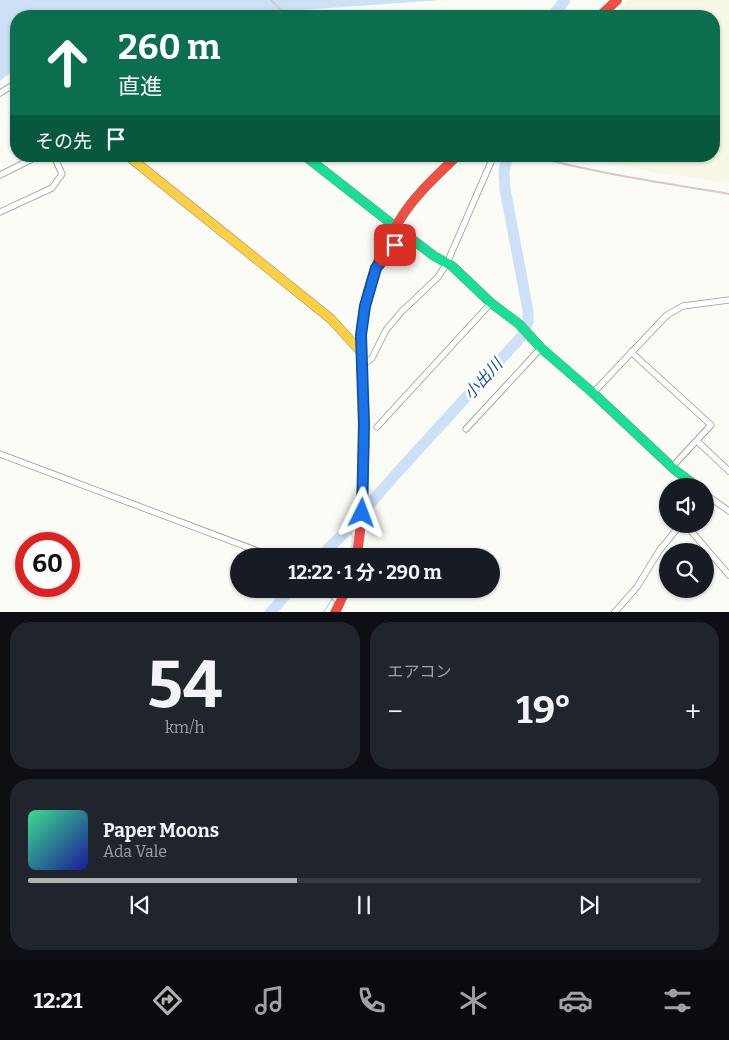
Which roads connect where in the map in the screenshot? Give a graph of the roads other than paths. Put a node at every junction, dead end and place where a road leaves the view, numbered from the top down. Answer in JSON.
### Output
{"nodes":[{"id":1,"x":616,"y":0,"type":"edge"},
{"id":2,"x":606,"y":10,"type":"edge"},
{"id":3,"x":26,"y":162,"type":"edge"},
{"id":4,"x":57,"y":162,"type":"edge"},
{"id":5,"x":136,"y":162,"type":"edge"},
{"id":6,"x":313,"y":162,"type":"edge"},
{"id":7,"x":450,"y":162,"type":"edge"},
{"id":8,"x":491,"y":162,"type":"dead end"},
{"id":9,"x":0,"y":175,"type":"edge"},
{"id":10,"x":0,"y":212,"type":"edge"},
{"id":11,"x":392,"y":224,"type":"dead end"},
{"id":12,"x":403,"y":232,"type":"joint"},
{"id":13,"x":447,"y":263,"type":"junction"},
{"id":14,"x":376,"y":268,"type":"junction"},
{"id":15,"x":729,"y":300,"type":"edge"},
{"id":16,"x":491,"y":303,"type":"junction"},
{"id":17,"x":541,"y":348,"type":"junction"},
{"id":18,"x":361,"y":352,"type":"junction"},
{"id":19,"x":631,"y":352,"type":"junction"},
{"id":20,"x":362,"y":366,"type":"junction"},
{"id":21,"x":593,"y":393,"type":"junction"},
{"id":22,"x":377,"y":427,"type":"dead end"},
{"id":23,"x":466,"y":429,"type":"dead end"},
{"id":24,"x":696,"y":441,"type":"junction"},
{"id":25,"x":0,"y":454,"type":"edge"},
{"id":26,"x":672,"y":467,"type":"junction"},
{"id":27,"x":729,"y":471,"type":"edge"},
{"id":28,"x":686,"y":478,"type":"edge"},
{"id":29,"x":714,"y":500,"type":"edge"},
{"id":30,"x":729,"y":511,"type":"edge"},
{"id":31,"x":674,"y":533,"type":"edge"},
{"id":32,"x":693,"y":533,"type":"edge"},
{"id":33,"x":249,"y":548,"type":"edge"},
{"id":34,"x":358,"y":548,"type":"edge"},
{"id":35,"x":729,"y":575,"type":"edge"},
{"id":36,"x":336,"y":598,"type":"edge"},
{"id":37,"x":342,"y":598,"type":"edge"},
{"id":38,"x":340,"y":602,"type":"junction"},
{"id":39,"x":335,"y":612,"type":"edge"},
{"id":40,"x":614,"y":612,"type":"edge"}],
"edges":[{"from":1,"to":2,"type":"street"},
{"from":3,"to":9,"type":"street"},
{"from":4,"to":10,"type":"street"},
{"from":5,"to":18,"type":"street"},
{"from":6,"to":11,"type":"street"},
{"from":7,"to":14,"type":"street"},
{"from":8,"to":13,"type":"street"},
{"from":12,"to":13,"type":"street"},
{"from":12,"to":14,"type":"street"},
{"from":13,"to":16,"type":"street"},
{"from":13,"to":20,"type":"street"},
{"from":14,"to":18,"type":"street"},
{"from":15,"to":19,"type":"street"},
{"from":16,"to":17,"type":"street"},
{"from":16,"to":22,"type":"street"},
{"from":17,"to":21,"type":"street"},
{"from":17,"to":23,"type":"street"},
{"from":18,"to":20,"type":"street"},
{"from":19,"to":21,"type":"street"},
{"from":19,"to":24,"type":"street"},
{"from":20,"to":34,"type":"street"},
{"from":21,"to":26,"type":"street"},
{"from":24,"to":26,"type":"street"},
{"from":24,"to":27,"type":"street"},
{"from":25,"to":33,"type":"street"},
{"from":26,"to":28,"type":"street"},
{"from":29,"to":30,"type":"street"},
{"from":31,"to":40,"type":"street"},
{"from":32,"to":35,"type":"street"},
{"from":36,"to":38,"type":"street"},
{"from":37,"to":38,"type":"street"},
{"from":38,"to":39,"type":"street"}]}
